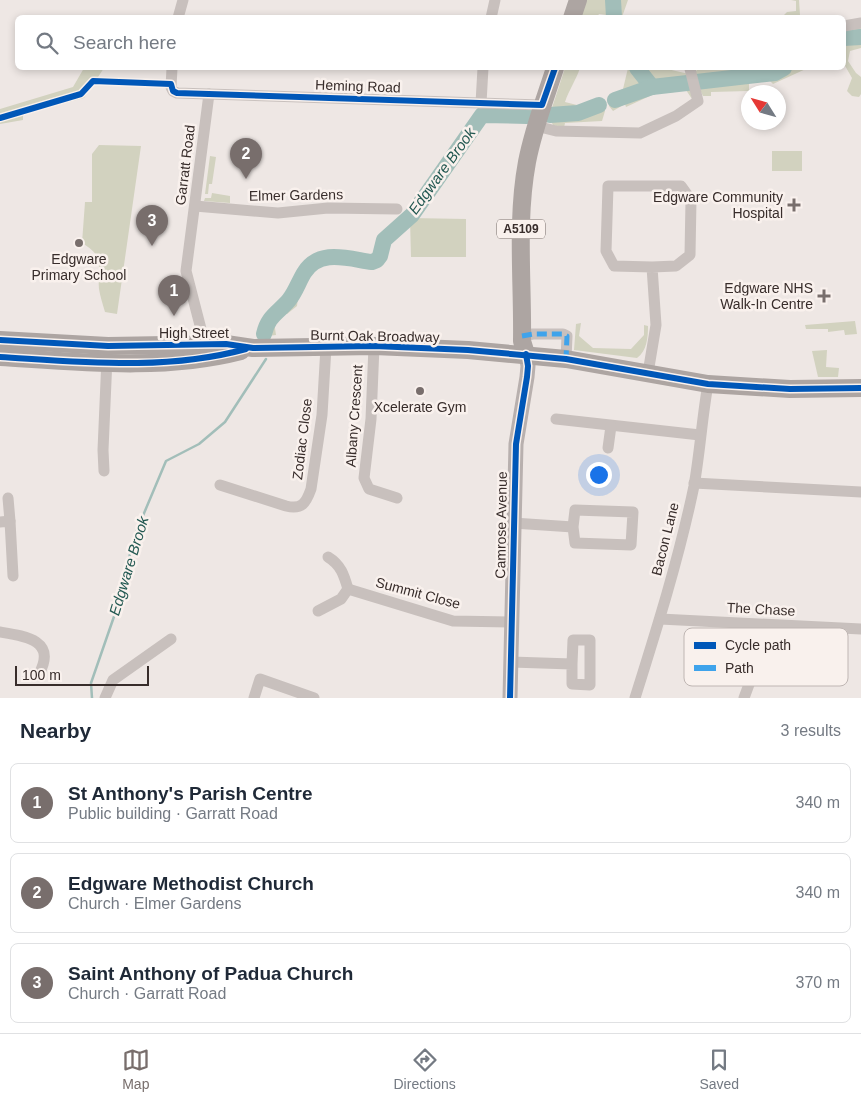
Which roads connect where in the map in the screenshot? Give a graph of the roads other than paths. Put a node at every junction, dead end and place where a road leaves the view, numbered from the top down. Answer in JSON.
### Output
{"nodes":[{"id":1,"x":183,"y":0,"type":"edge"},
{"id":2,"x":495,"y":0,"type":"edge"},
{"id":3,"x":578,"y":0,"type":"edge"},
{"id":4,"x":179,"y":15,"type":"edge"},
{"id":5,"x":492,"y":15,"type":"edge"},
{"id":6,"x":573,"y":15,"type":"edge"},
{"id":7,"x":861,"y":23,"type":"edge"},
{"id":8,"x":846,"y":26,"type":"edge"},
{"id":9,"x":172,"y":70,"type":"edge"},
{"id":10,"x":483,"y":70,"type":"edge"},
{"id":11,"x":554,"y":70,"type":"edge"},
{"id":12,"x":691,"y":70,"type":"edge"},
{"id":13,"x":209,"y":94,"type":"junction"},
{"id":14,"x":481,"y":103,"type":"junction"},
{"id":15,"x":542,"y":105,"type":"junction"},
{"id":16,"x":536,"y":126,"type":"junction"},
{"id":17,"x":195,"y":206,"type":"junction"},
{"id":18,"x":397,"y":210,"type":"dead end"},
{"id":19,"x":652,"y":267,"type":"junction"},
{"id":20,"x":522,"y":336,"type":"junction"},
{"id":21,"x":0,"y":340,"type":"edge"},
{"id":22,"x":374,"y":346,"type":"junction"},
{"id":23,"x":326,"y":347,"type":"junction"},
{"id":24,"x":254,"y":348,"type":"joint"},
{"id":25,"x":204,"y":351,"type":"junction"},
{"id":26,"x":108,"y":354,"type":"junction"},
{"id":27,"x":526,"y":354,"type":"junction"},
{"id":28,"x":0,"y":358,"type":"edge"},
{"id":29,"x":566,"y":358,"type":"junction"},
{"id":30,"x":648,"y":373,"type":"junction"},
{"id":31,"x":708,"y":384,"type":"junction"},
{"id":32,"x":861,"y":388,"type":"edge"},
{"id":33,"x":556,"y":419,"type":"dead end"},
{"id":34,"x":611,"y":426,"type":"junction"},
{"id":35,"x":700,"y":435,"type":"junction"},
{"id":36,"x":608,"y":448,"type":"dead end"},
{"id":37,"x":104,"y":471,"type":"dead end"},
{"id":38,"x":694,"y":483,"type":"junction"},
{"id":39,"x":220,"y":484,"type":"dead end"},
{"id":40,"x":861,"y":492,"type":"edge"},
{"id":41,"x":8,"y":498,"type":"dead end"},
{"id":42,"x":397,"y":498,"type":"dead end"},
{"id":43,"x":5,"y":522,"type":"edge"},
{"id":44,"x":513,"y":523,"type":"junction"},
{"id":45,"x":573,"y":527,"type":"junction"},
{"id":46,"x":328,"y":557,"type":"dead end"},
{"id":47,"x":13,"y":576,"type":"dead end"},
{"id":48,"x":348,"y":589,"type":"junction"},
{"id":49,"x":318,"y":612,"type":"dead end"},
{"id":50,"x":660,"y":619,"type":"junction"},
{"id":51,"x":512,"y":622,"type":"junction"},
{"id":52,"x":771,"y":625,"type":"junction"},
{"id":53,"x":770,"y":628,"type":"edge"},
{"id":54,"x":838,"y":628,"type":"edge"},
{"id":55,"x":848,"y":628,"type":"edge"},
{"id":56,"x":861,"y":629,"type":"edge"},
{"id":57,"x":0,"y":632,"type":"edge"},
{"id":58,"x":170,"y":639,"type":"dead end"},
{"id":59,"x":511,"y":662,"type":"junction"},
{"id":60,"x":572,"y":664,"type":"dead end"},
{"id":61,"x":39,"y":674,"type":"dead end"},
{"id":62,"x":748,"y":686,"type":"edge"},
{"id":63,"x":105,"y":698,"type":"edge"},
{"id":64,"x":254,"y":698,"type":"edge"},
{"id":65,"x":314,"y":698,"type":"edge"},
{"id":66,"x":510,"y":698,"type":"edge"},
{"id":67,"x":635,"y":698,"type":"edge"},
{"id":68,"x":744,"y":698,"type":"edge"}],
"edges":[{"from":1,"to":4,"type":"street"},
{"from":2,"to":5,"type":"street"},
{"from":3,"to":6,"type":"main road"},
{"from":7,"to":8,"type":"street"},
{"from":9,"to":13,"type":"street","name":"Heming Road"},
{"from":10,"to":14,"type":"street"},
{"from":11,"to":15,"type":"main road","number":"A5109"},
{"from":12,"to":16,"type":"street"},
{"from":13,"to":14,"type":"street","name":"Heming Road"},
{"from":13,"to":17,"type":"street","name":"Garratt Road"},
{"from":14,"to":15,"type":"street","name":"Heming Road"},
{"from":15,"to":16,"type":"main road","number":"A5109"},
{"from":16,"to":20,"type":"main road","number":"A5109"},
{"from":17,"to":18,"type":"street","name":"Elmer Gardens"},
{"from":17,"to":25,"type":"street","name":"Garratt Road"},
{"from":19,"to":19,"type":"street"},
{"from":19,"to":30,"type":"street"},
{"from":20,"to":27,"type":"main road","number":"A5109"},
{"from":20,"to":29,"type":"street"},
{"from":21,"to":26,"type":"main road","name":"High Street"},
{"from":22,"to":23,"type":"main road","name":"Burnt Oak Broadway"},
{"from":22,"to":27,"type":"main road","name":"Burnt Oak Broadway"},
{"from":22,"to":42,"type":"street","name":"Albany Crescent"},
{"from":23,"to":24,"type":"main road","name":"Burnt Oak Broadway"},
{"from":23,"to":39,"type":"street","name":"Zodiac Close"},
{"from":24,"to":25,"type":"main road","name":"High Street"},
{"from":25,"to":26,"type":"main road","name":"High Street"},
{"from":26,"to":28,"type":"main road","name":"High Street"},
{"from":26,"to":37,"type":"street"},
{"from":27,"to":29,"type":"main road","name":"Burnt Oak Broadway"},
{"from":27,"to":44,"type":"street","name":"Camrose Avenue"},
{"from":29,"to":30,"type":"main road","name":"Burnt Oak Broadway"},
{"from":30,"to":31,"type":"main road","name":"Burnt Oak Broadway"},
{"from":31,"to":32,"type":"main road","name":"Burnt Oak Broadway"},
{"from":31,"to":35,"type":"street","name":"Bacon Lane"},
{"from":33,"to":34,"type":"street"},
{"from":34,"to":35,"type":"street"},
{"from":34,"to":36,"type":"street"},
{"from":35,"to":38,"type":"street","name":"Bacon Lane"},
{"from":38,"to":40,"type":"street"},
{"from":38,"to":50,"type":"street","name":"Bacon Lane"},
{"from":41,"to":43,"type":"street"},
{"from":43,"to":47,"type":"street"},
{"from":44,"to":45,"type":"street"},
{"from":44,"to":51,"type":"street","name":"Camrose Avenue"},
{"from":45,"to":45,"type":"street"},
{"from":46,"to":48,"type":"street"},
{"from":48,"to":49,"type":"street"},
{"from":48,"to":51,"type":"street","name":"Summit Close"},
{"from":50,"to":52,"type":"street","name":"The Chase"},
{"from":50,"to":67,"type":"street","name":"Bacon Lane"},
{"from":51,"to":59,"type":"street","name":"Camrose Avenue"},
{"from":52,"to":53,"type":"street"},
{"from":52,"to":54,"type":"street","name":"The Chase"},
{"from":55,"to":56,"type":"street","name":"The Chase"},
{"from":57,"to":61,"type":"street"},
{"from":58,"to":63,"type":"street"},
{"from":59,"to":60,"type":"street"},
{"from":59,"to":66,"type":"street","name":"Camrose Avenue"},
{"from":62,"to":68,"type":"street"},
{"from":64,"to":65,"type":"street"}]}
